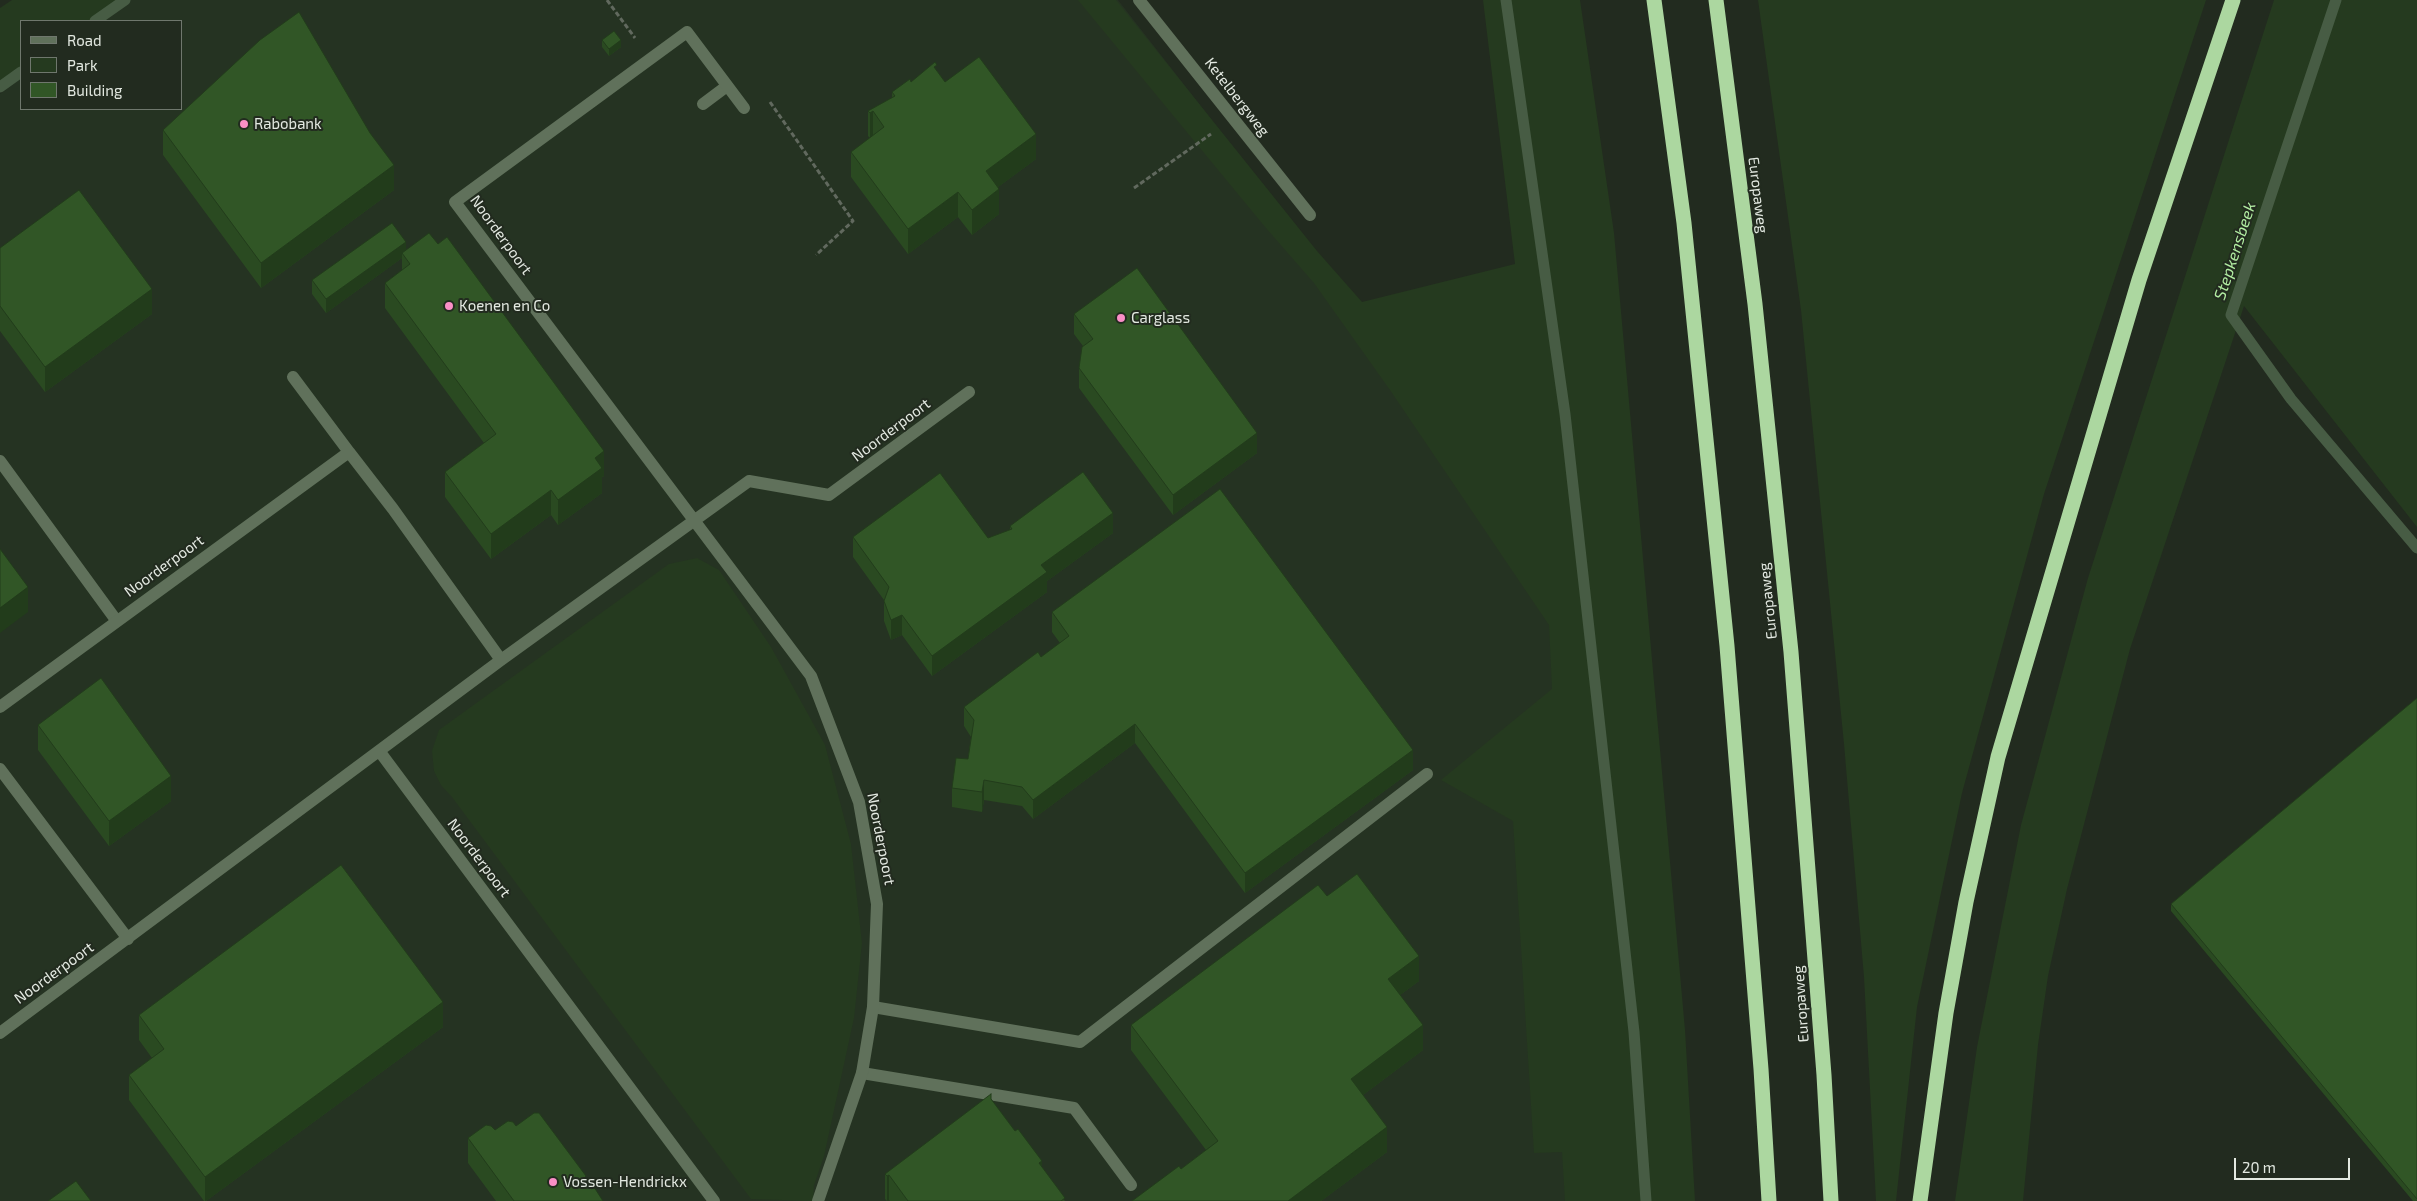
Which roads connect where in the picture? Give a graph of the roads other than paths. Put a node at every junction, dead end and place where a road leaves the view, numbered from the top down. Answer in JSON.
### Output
{"nodes":[{"id":1,"x":1139,"y":0,"type":"edge"},
{"id":2,"x":1654,"y":0,"type":"edge"},
{"id":3,"x":1716,"y":0,"type":"edge"},
{"id":4,"x":2233,"y":0,"type":"edge"},
{"id":5,"x":727,"y":86,"type":"junction"},
{"id":6,"x":703,"y":104,"type":"dead end"},
{"id":7,"x":744,"y":108,"type":"dead end"},
{"id":8,"x":1310,"y":215,"type":"dead end"},
{"id":9,"x":293,"y":377,"type":"dead end"},
{"id":10,"x":969,"y":392,"type":"dead end"},
{"id":11,"x":349,"y":452,"type":"junction"},
{"id":12,"x":0,"y":461,"type":"edge"},
{"id":13,"x":696,"y":520,"type":"junction"},
{"id":14,"x":116,"y":620,"type":"junction"},
{"id":15,"x":501,"y":660,"type":"junction"},
{"id":16,"x":0,"y":707,"type":"edge"},
{"id":17,"x":380,"y":752,"type":"junction"},
{"id":18,"x":0,"y":769,"type":"edge"},
{"id":19,"x":1427,"y":774,"type":"dead end"},
{"id":20,"x":128,"y":939,"type":"junction"},
{"id":21,"x":873,"y":1008,"type":"junction"},
{"id":22,"x":0,"y":1033,"type":"edge"},
{"id":23,"x":862,"y":1073,"type":"junction"},
{"id":24,"x":1130,"y":1185,"type":"dead end"},
{"id":25,"x":714,"y":1201,"type":"edge"},
{"id":26,"x":818,"y":1201,"type":"edge"},
{"id":27,"x":1769,"y":1201,"type":"edge"},
{"id":28,"x":1832,"y":1201,"type":"edge"},
{"id":29,"x":1920,"y":1201,"type":"edge"}],
"edges":[{"from":1,"to":8,"type":"street","name":"Ketelbergweg"},
{"from":2,"to":27,"type":"highway"},
{"from":3,"to":28,"type":"highway","name":"Europaweg"},
{"from":4,"to":29,"type":"highway"},
{"from":5,"to":6,"type":"street"},
{"from":5,"to":7,"type":"street","name":"Noorderpoort"},
{"from":5,"to":13,"type":"street","name":"Noorderpoort"},
{"from":9,"to":11,"type":"street"},
{"from":10,"to":13,"type":"street","name":"Noorderpoort"},
{"from":11,"to":14,"type":"street","name":"Noorderpoort"},
{"from":11,"to":15,"type":"street"},
{"from":12,"to":14,"type":"street"},
{"from":13,"to":15,"type":"street","name":"Noorderpoort"},
{"from":13,"to":21,"type":"street","name":"Noorderpoort"},
{"from":14,"to":16,"type":"street","name":"Noorderpoort"},
{"from":15,"to":17,"type":"street","name":"Noorderpoort"},
{"from":17,"to":20,"type":"street","name":"Noorderpoort"},
{"from":17,"to":25,"type":"street","name":"Noorderpoort"},
{"from":18,"to":20,"type":"street"},
{"from":19,"to":21,"type":"street"},
{"from":20,"to":22,"type":"street","name":"Noorderpoort"},
{"from":21,"to":23,"type":"street","name":"Noorderpoort"},
{"from":23,"to":24,"type":"street"},
{"from":23,"to":26,"type":"street","name":"Noorderpoort"}]}
